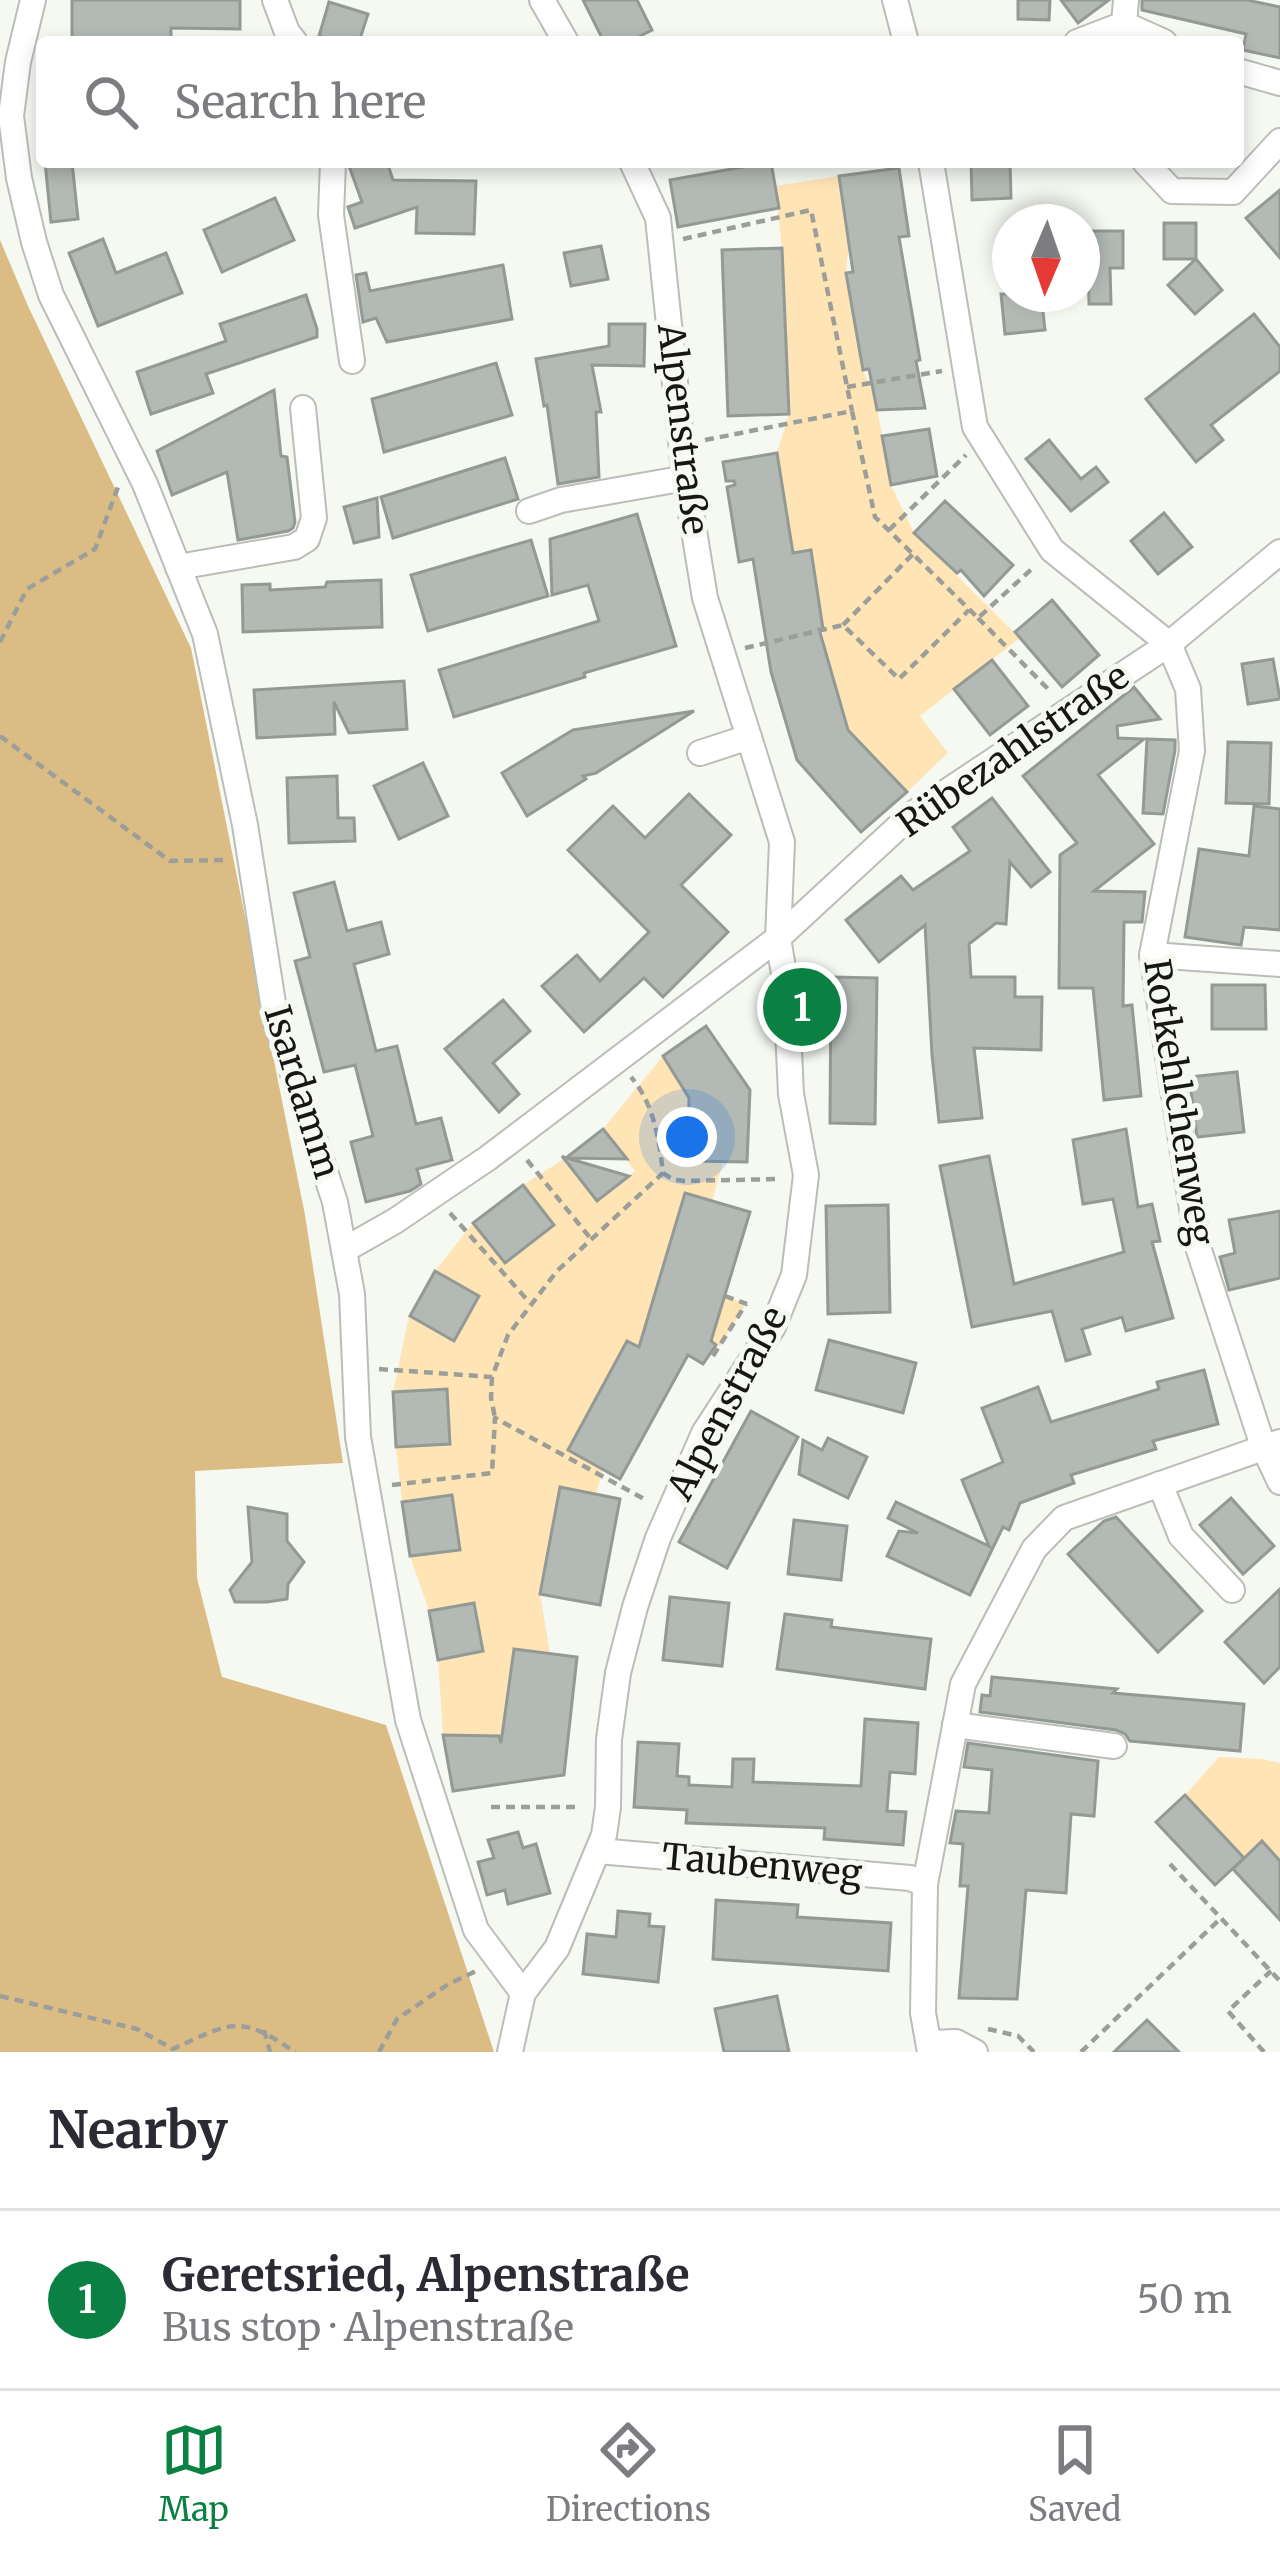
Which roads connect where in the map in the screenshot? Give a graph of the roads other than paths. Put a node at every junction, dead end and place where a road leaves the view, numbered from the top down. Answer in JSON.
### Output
{"nodes":[{"id":1,"x":33,"y":0,"type":"edge"},
{"id":2,"x":275,"y":0,"type":"edge"},
{"id":3,"x":542,"y":0,"type":"edge"},
{"id":4,"x":895,"y":0,"type":"edge"},
{"id":5,"x":1125,"y":22,"type":"edge"},
{"id":6,"x":290,"y":36,"type":"edge"},
{"id":7,"x":563,"y":36,"type":"edge"},
{"id":8,"x":904,"y":36,"type":"edge"},
{"id":9,"x":1091,"y":36,"type":"edge"},
{"id":10,"x":1153,"y":36,"type":"edge"},
{"id":11,"x":1244,"y":73,"type":"edge"},
{"id":12,"x":1280,"y":83,"type":"edge"},
{"id":13,"x":1280,"y":141,"type":"edge"},
{"id":14,"x":333,"y":168,"type":"edge"},
{"id":15,"x":635,"y":168,"type":"edge"},
{"id":16,"x":932,"y":168,"type":"edge"},
{"id":17,"x":1151,"y":168,"type":"edge"},
{"id":18,"x":352,"y":361,"type":"dead end"},
{"id":19,"x":303,"y":408,"type":"dead end"},
{"id":20,"x":686,"y":478,"type":"junction"},
{"id":21,"x":529,"y":511,"type":"dead end"},
{"id":22,"x":1280,"y":552,"type":"edge"},
{"id":23,"x":178,"y":567,"type":"junction"},
{"id":24,"x":1169,"y":644,"type":"junction"},
{"id":25,"x":749,"y":737,"type":"junction"},
{"id":26,"x":700,"y":753,"type":"dead end"},
{"id":27,"x":778,"y":938,"type":"junction"},
{"id":28,"x":1152,"y":955,"type":"junction"},
{"id":29,"x":1280,"y":964,"type":"edge"},
{"id":30,"x":344,"y":1250,"type":"junction"},
{"id":31,"x":1272,"y":1444,"type":"edge"},
{"id":32,"x":1280,"y":1482,"type":"edge"},
{"id":33,"x":1160,"y":1484,"type":"junction"},
{"id":34,"x":1232,"y":1589,"type":"dead end"},
{"id":35,"x":955,"y":1725,"type":"junction"},
{"id":36,"x":1114,"y":1746,"type":"dead end"},
{"id":37,"x":598,"y":1851,"type":"junction"},
{"id":38,"x":925,"y":1884,"type":"junction"},
{"id":39,"x":523,"y":1993,"type":"junction"},
{"id":40,"x":930,"y":2048,"type":"edge"},
{"id":41,"x":510,"y":2052,"type":"edge"},
{"id":42,"x":975,"y":2052,"type":"edge"}],
"edges":[{"from":1,"to":23,"type":"street","name":"Isardamm"},
{"from":2,"to":6,"type":"street"},
{"from":3,"to":7,"type":"street"},
{"from":4,"to":8,"type":"street"},
{"from":5,"to":9,"type":"street"},
{"from":5,"to":10,"type":"street"},
{"from":11,"to":12,"type":"street"},
{"from":13,"to":17,"type":"street"},
{"from":14,"to":18,"type":"street"},
{"from":15,"to":20,"type":"street","name":"Alpenstraße"},
{"from":16,"to":24,"type":"street"},
{"from":19,"to":23,"type":"street"},
{"from":20,"to":21,"type":"street"},
{"from":20,"to":25,"type":"street","name":"Alpenstraße"},
{"from":22,"to":24,"type":"street","name":"Rübezahlstraße"},
{"from":23,"to":30,"type":"street","name":"Isardamm"},
{"from":24,"to":27,"type":"street","name":"Rübezahlstraße"},
{"from":24,"to":28,"type":"street","name":"Rotkehlchenweg"},
{"from":25,"to":26,"type":"street"},
{"from":25,"to":27,"type":"street","name":"Alpenstraße"},
{"from":27,"to":30,"type":"street","name":"Rübezahlstraße"},
{"from":27,"to":37,"type":"street","name":"Alpenstraße"},
{"from":28,"to":29,"type":"street"},
{"from":28,"to":31,"type":"street","name":"Rotkehlchenweg"},
{"from":30,"to":39,"type":"street","name":"Isardamm"},
{"from":31,"to":32,"type":"street","name":"Rotkehlchenweg"},
{"from":31,"to":33,"type":"street"},
{"from":33,"to":34,"type":"street"},
{"from":33,"to":35,"type":"street"},
{"from":35,"to":36,"type":"street"},
{"from":35,"to":38,"type":"street"},
{"from":37,"to":38,"type":"street","name":"Taubenweg"},
{"from":37,"to":39,"type":"street","name":"Alpenstraße"},
{"from":38,"to":40,"type":"street"},
{"from":39,"to":41,"type":"street"},
{"from":40,"to":42,"type":"street"}]}
